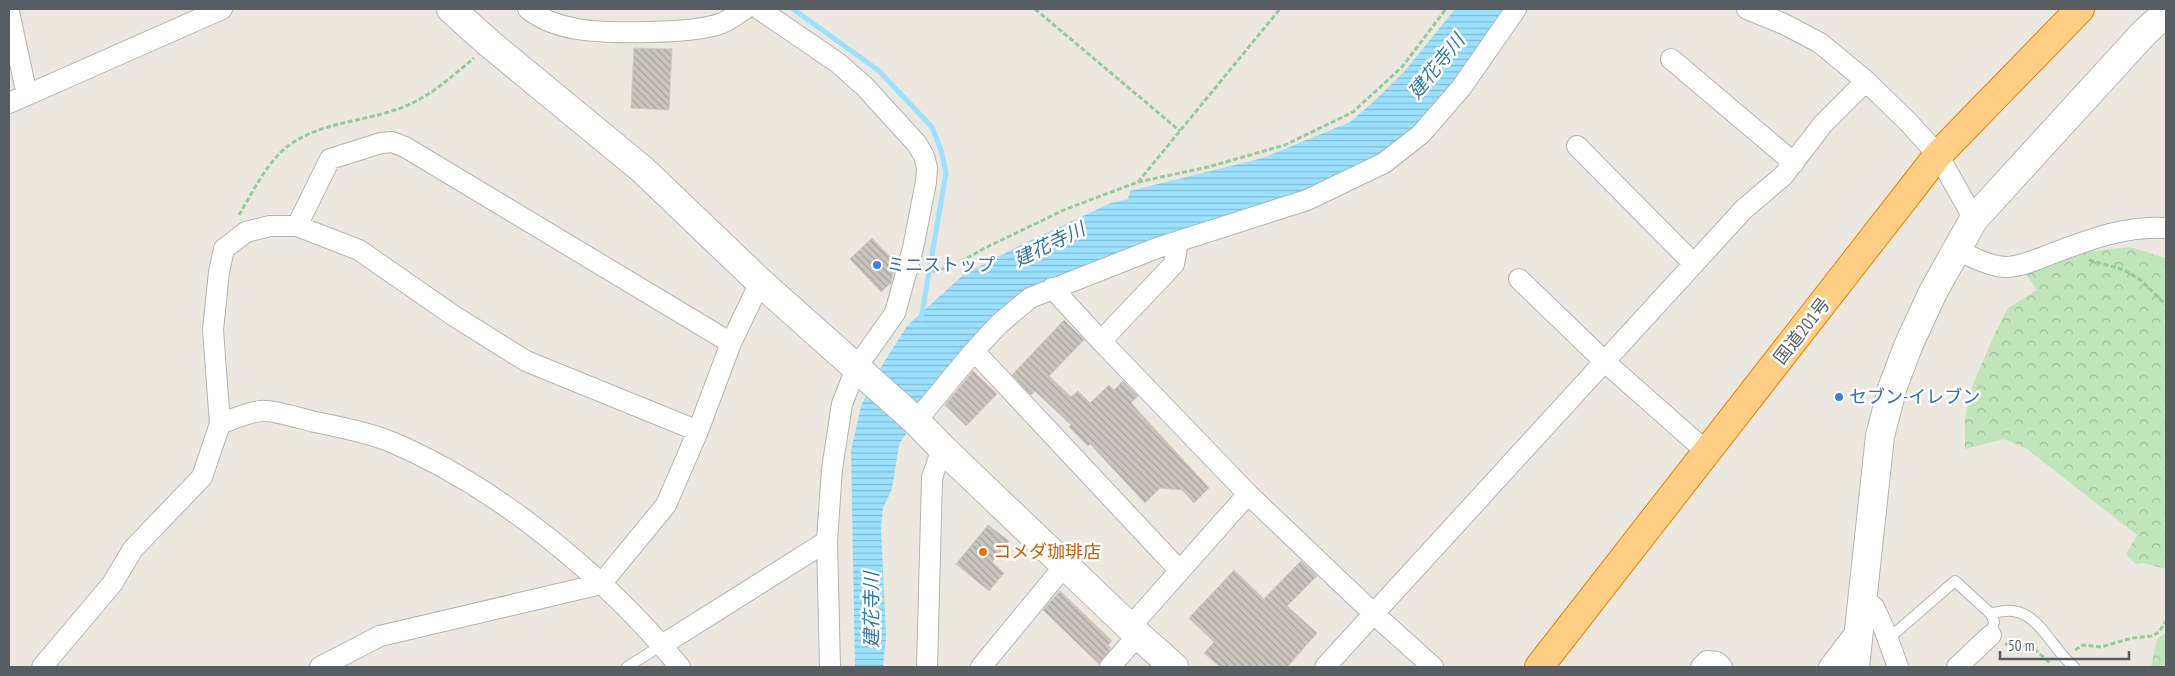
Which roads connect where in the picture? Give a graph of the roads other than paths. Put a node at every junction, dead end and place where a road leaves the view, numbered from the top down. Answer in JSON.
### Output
{"nodes":[{"id":1,"x":222,"y":9,"type":"edge"},
{"id":2,"x":450,"y":9,"type":"edge"},
{"id":3,"x":528,"y":9,"type":"edge"},
{"id":4,"x":745,"y":9,"type":"edge"},
{"id":5,"x":759,"y":9,"type":"edge"},
{"id":6,"x":1516,"y":9,"type":"edge"},
{"id":7,"x":1747,"y":9,"type":"edge"},
{"id":8,"x":2080,"y":9,"type":"edge"},
{"id":9,"x":9,"y":12,"type":"edge"},
{"id":10,"x":2166,"y":13,"type":"edge"},
{"id":11,"x":1671,"y":58,"type":"dead end"},
{"id":12,"x":1866,"y":82,"type":"junction"},
{"id":13,"x":18,"y":99,"type":"edge"},
{"id":14,"x":1576,"y":146,"type":"dead end"},
{"id":15,"x":1938,"y":155,"type":"junction"},
{"id":16,"x":1794,"y":163,"type":"junction"},
{"id":17,"x":1974,"y":219,"type":"junction"},
{"id":18,"x":297,"y":226,"type":"junction"},
{"id":19,"x":2166,"y":228,"type":"edge"},
{"id":20,"x":1178,"y":242,"type":"junction"},
{"id":21,"x":1956,"y":249,"type":"junction"},
{"id":22,"x":1694,"y":264,"type":"junction"},
{"id":23,"x":1518,"y":278,"type":"dead end"},
{"id":24,"x":760,"y":282,"type":"junction"},
{"id":25,"x":1052,"y":288,"type":"junction"},
{"id":26,"x":1101,"y":341,"type":"junction"},
{"id":27,"x":731,"y":343,"type":"junction"},
{"id":28,"x":974,"y":351,"type":"junction"},
{"id":29,"x":1605,"y":362,"type":"junction"},
{"id":30,"x":860,"y":371,"type":"junction"},
{"id":31,"x":916,"y":421,"type":"junction"},
{"id":32,"x":220,"y":424,"type":"junction"},
{"id":33,"x":698,"y":431,"type":"junction"},
{"id":34,"x":942,"y":448,"type":"junction"},
{"id":35,"x":1708,"y":453,"type":"junction"},
{"id":36,"x":1248,"y":494,"type":"junction"},
{"id":37,"x":827,"y":541,"type":"junction"},
{"id":38,"x":1065,"y":565,"type":"junction"},
{"id":39,"x":1180,"y":570,"type":"junction"},
{"id":40,"x":601,"y":584,"type":"junction"},
{"id":41,"x":1861,"y":597,"type":"junction"},
{"id":42,"x":1374,"y":614,"type":"junction"},
{"id":43,"x":1992,"y":614,"type":"junction"},
{"id":44,"x":1858,"y":629,"type":"junction"},
{"id":45,"x":1134,"y":631,"type":"junction"},
{"id":46,"x":1991,"y":635,"type":"joint"},
{"id":47,"x":1888,"y":638,"type":"junction"},
{"id":48,"x":662,"y":645,"type":"junction"},
{"id":49,"x":2070,"y":664,"type":"edge"},
{"id":50,"x":42,"y":667,"type":"edge"},
{"id":51,"x":320,"y":667,"type":"edge"},
{"id":52,"x":627,"y":667,"type":"edge"},
{"id":53,"x":680,"y":667,"type":"edge"},
{"id":54,"x":830,"y":667,"type":"edge"},
{"id":55,"x":927,"y":667,"type":"edge"},
{"id":56,"x":980,"y":667,"type":"edge"},
{"id":57,"x":1110,"y":667,"type":"edge"},
{"id":58,"x":1174,"y":667,"type":"edge"},
{"id":59,"x":1325,"y":667,"type":"edge"},
{"id":60,"x":1433,"y":667,"type":"edge"},
{"id":61,"x":1539,"y":667,"type":"edge"},
{"id":62,"x":1701,"y":667,"type":"edge"},
{"id":63,"x":1722,"y":667,"type":"edge"},
{"id":64,"x":1829,"y":667,"type":"edge"},
{"id":65,"x":1855,"y":667,"type":"edge"},
{"id":66,"x":1898,"y":667,"type":"edge"},
{"id":67,"x":1957,"y":667,"type":"edge"}],
"edges":[{"from":1,"to":13,"type":"street"},
{"from":2,"to":24,"type":"street"},
{"from":3,"to":4,"type":"street"},
{"from":5,"to":30,"type":"street"},
{"from":6,"to":20,"type":"street"},
{"from":7,"to":12,"type":"street"},
{"from":8,"to":15,"type":"highway","name":"国道201号"},
{"from":9,"to":13,"type":"street"},
{"from":10,"to":17,"type":"street"},
{"from":11,"to":16,"type":"street"},
{"from":12,"to":15,"type":"street"},
{"from":12,"to":16,"type":"street"},
{"from":14,"to":22,"type":"street"},
{"from":15,"to":17,"type":"street"},
{"from":15,"to":35,"type":"highway","name":"国道201号"},
{"from":16,"to":22,"type":"street"},
{"from":17,"to":21,"type":"street"},
{"from":18,"to":27,"type":"street"},
{"from":18,"to":32,"type":"street"},
{"from":18,"to":33,"type":"street"},
{"from":19,"to":21,"type":"street"},
{"from":20,"to":25,"type":"street"},
{"from":20,"to":26,"type":"street"},
{"from":21,"to":41,"type":"street"},
{"from":22,"to":29,"type":"street"},
{"from":23,"to":29,"type":"street"},
{"from":24,"to":27,"type":"street"},
{"from":24,"to":30,"type":"street"},
{"from":25,"to":26,"type":"street"},
{"from":25,"to":28,"type":"street"},
{"from":26,"to":36,"type":"street"},
{"from":27,"to":33,"type":"street"},
{"from":28,"to":31,"type":"street"},
{"from":28,"to":39,"type":"street"},
{"from":29,"to":35,"type":"street"},
{"from":29,"to":42,"type":"street"},
{"from":30,"to":31,"type":"street"},
{"from":30,"to":37,"type":"street"},
{"from":31,"to":34,"type":"street"},
{"from":32,"to":40,"type":"street"},
{"from":32,"to":50,"type":"street"},
{"from":33,"to":40,"type":"street"},
{"from":34,"to":38,"type":"street"},
{"from":34,"to":55,"type":"street"},
{"from":35,"to":61,"type":"highway","name":"国道201号"},
{"from":36,"to":39,"type":"street"},
{"from":36,"to":42,"type":"street"},
{"from":37,"to":48,"type":"street"},
{"from":37,"to":54,"type":"street"},
{"from":38,"to":45,"type":"street"},
{"from":38,"to":56,"type":"street"},
{"from":39,"to":45,"type":"street"},
{"from":40,"to":48,"type":"street"},
{"from":40,"to":51,"type":"street"},
{"from":41,"to":44,"type":"street"},
{"from":41,"to":47,"type":"street"},
{"from":42,"to":59,"type":"street"},
{"from":42,"to":60,"type":"street"},
{"from":43,"to":46,"type":"lane"},
{"from":43,"to":47,"type":"lane"},
{"from":43,"to":49,"type":"lane"},
{"from":44,"to":64,"type":"street"},
{"from":44,"to":65,"type":"street"},
{"from":45,"to":57,"type":"street"},
{"from":45,"to":58,"type":"street"},
{"from":46,"to":67,"type":"street"},
{"from":47,"to":66,"type":"street"},
{"from":48,"to":52,"type":"lane"},
{"from":48,"to":53,"type":"street"},
{"from":62,"to":63,"type":"street"}]}
